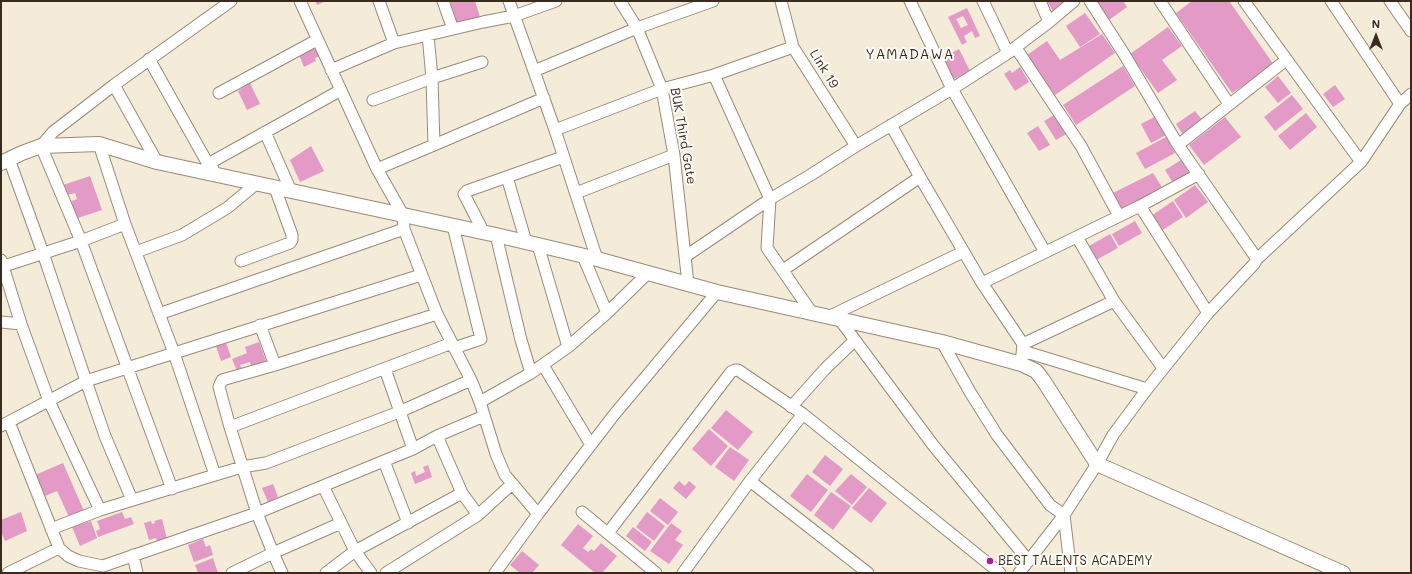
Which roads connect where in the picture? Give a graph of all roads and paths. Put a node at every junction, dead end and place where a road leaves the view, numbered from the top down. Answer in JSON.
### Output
{"nodes":[{"id":1,"x":231,"y":1,"type":"edge"},
{"id":2,"x":300,"y":1,"type":"edge"},
{"id":3,"x":379,"y":1,"type":"edge"},
{"id":4,"x":442,"y":1,"type":"edge"},
{"id":5,"x":509,"y":1,"type":"edge"},
{"id":6,"x":556,"y":1,"type":"edge"},
{"id":7,"x":620,"y":1,"type":"edge"},
{"id":8,"x":713,"y":1,"type":"edge"},
{"id":9,"x":781,"y":1,"type":"edge"},
{"id":10,"x":910,"y":1,"type":"edge"},
{"id":11,"x":984,"y":1,"type":"edge"},
{"id":12,"x":1040,"y":1,"type":"edge"},
{"id":13,"x":1074,"y":1,"type":"edge"},
{"id":14,"x":1090,"y":1,"type":"edge"},
{"id":15,"x":1160,"y":1,"type":"edge"},
{"id":16,"x":1244,"y":1,"type":"edge"},
{"id":17,"x":1331,"y":1,"type":"edge"},
{"id":18,"x":1390,"y":1,"type":"edge"},
{"id":19,"x":514,"y":16,"type":"junction"},
{"id":20,"x":1049,"y":22,"type":"junction"},
{"id":21,"x":637,"y":28,"type":"junction"},
{"id":22,"x":453,"y":30,"type":"junction"},
{"id":23,"x":1411,"y":31,"type":"edge"},
{"id":24,"x":428,"y":35,"type":"junction"},
{"id":25,"x":318,"y":40,"type":"junction"},
{"id":26,"x":394,"y":43,"type":"junction"},
{"id":27,"x":793,"y":46,"type":"junction"},
{"id":28,"x":1012,"y":50,"type":"junction"},
{"id":29,"x":149,"y":59,"type":"junction"},
{"id":30,"x":1286,"y":60,"type":"junction"},
{"id":31,"x":482,"y":62,"type":"dead end"},
{"id":32,"x":331,"y":70,"type":"junction"},
{"id":33,"x":534,"y":71,"type":"junction"},
{"id":34,"x":714,"y":75,"type":"junction"},
{"id":35,"x":432,"y":78,"type":"junction"},
{"id":36,"x":114,"y":85,"type":"junction"},
{"id":37,"x":662,"y":89,"type":"junction"},
{"id":38,"x":952,"y":89,"type":"junction"},
{"id":39,"x":341,"y":90,"type":"junction"},
{"id":40,"x":219,"y":94,"type":"dead end"},
{"id":41,"x":1411,"y":94,"type":"edge"},
{"id":42,"x":544,"y":98,"type":"junction"},
{"id":43,"x":373,"y":100,"type":"dead end"},
{"id":44,"x":1229,"y":104,"type":"junction"},
{"id":45,"x":1400,"y":104,"type":"junction"},
{"id":46,"x":891,"y":125,"type":"junction"},
{"id":47,"x":555,"y":130,"type":"junction"},
{"id":48,"x":265,"y":132,"type":"junction"},
{"id":49,"x":99,"y":144,"type":"junction"},
{"id":50,"x":434,"y":145,"type":"junction"},
{"id":51,"x":1178,"y":145,"type":"junction"},
{"id":52,"x":41,"y":146,"type":"junction"},
{"id":53,"x":856,"y":146,"type":"junction"},
{"id":54,"x":674,"y":155,"type":"junction"},
{"id":55,"x":563,"y":157,"type":"junction"},
{"id":56,"x":5,"y":161,"type":"edge"},
{"id":57,"x":157,"y":162,"type":"junction"},
{"id":58,"x":1361,"y":162,"type":"junction"},
{"id":59,"x":208,"y":164,"type":"junction"},
{"id":60,"x":377,"y":169,"type":"junction"},
{"id":61,"x":1199,"y":174,"type":"junction"},
{"id":62,"x":219,"y":176,"type":"junction"},
{"id":63,"x":507,"y":177,"type":"junction"},
{"id":64,"x":920,"y":178,"type":"junction"},
{"id":65,"x":256,"y":184,"type":"junction"},
{"id":66,"x":275,"y":188,"type":"junction"},
{"id":67,"x":291,"y":191,"type":"junction"},
{"id":68,"x":576,"y":193,"type":"junction"},
{"id":69,"x":770,"y":200,"type":"junction"},
{"id":70,"x":1140,"y":206,"type":"junction"},
{"id":71,"x":1119,"y":216,"type":"junction"},
{"id":72,"x":403,"y":222,"type":"junction"},
{"id":73,"x":125,"y":224,"type":"junction"},
{"id":74,"x":453,"y":226,"type":"junction"},
{"id":75,"x":490,"y":234,"type":"junction"},
{"id":76,"x":1077,"y":237,"type":"junction"},
{"id":77,"x":81,"y":241,"type":"junction"},
{"id":78,"x":532,"y":244,"type":"junction"},
{"id":79,"x":136,"y":252,"type":"junction"},
{"id":80,"x":963,"y":252,"type":"junction"},
{"id":81,"x":1045,"y":252,"type":"junction"},
{"id":82,"x":43,"y":253,"type":"junction"},
{"id":83,"x":583,"y":256,"type":"junction"},
{"id":84,"x":686,"y":256,"type":"junction"},
{"id":85,"x":597,"y":259,"type":"junction"},
{"id":86,"x":1257,"y":259,"type":"junction"},
{"id":87,"x":241,"y":261,"type":"dead end"},
{"id":88,"x":2,"y":264,"type":"edge"},
{"id":89,"x":783,"y":270,"type":"junction"},
{"id":90,"x":648,"y":273,"type":"junction"},
{"id":91,"x":422,"y":275,"type":"junction"},
{"id":92,"x":982,"y":283,"type":"junction"},
{"id":93,"x":688,"y":284,"type":"junction"},
{"id":94,"x":717,"y":292,"type":"junction"},
{"id":95,"x":1114,"y":301,"type":"junction"},
{"id":96,"x":607,"y":313,"type":"junction"},
{"id":97,"x":812,"y":313,"type":"junction"},
{"id":98,"x":1208,"y":313,"type":"junction"},
{"id":99,"x":159,"y":314,"type":"junction"},
{"id":100,"x":437,"y":314,"type":"junction"},
{"id":101,"x":834,"y":319,"type":"junction"},
{"id":102,"x":1,"y":322,"type":"edge"},
{"id":103,"x":21,"y":324,"type":"junction"},
{"id":104,"x":260,"y":325,"type":"junction"},
{"id":105,"x":855,"y":340,"type":"junction"},
{"id":106,"x":942,"y":342,"type":"junction"},
{"id":107,"x":453,"y":346,"type":"junction"},
{"id":108,"x":568,"y":348,"type":"junction"},
{"id":109,"x":174,"y":353,"type":"junction"},
{"id":110,"x":1022,"y":353,"type":"junction"},
{"id":111,"x":275,"y":365,"type":"junction"},
{"id":112,"x":543,"y":365,"type":"junction"},
{"id":113,"x":127,"y":368,"type":"junction"},
{"id":114,"x":1163,"y":368,"type":"junction"},
{"id":115,"x":385,"y":369,"type":"junction"},
{"id":116,"x":531,"y":373,"type":"junction"},
{"id":117,"x":471,"y":380,"type":"junction"},
{"id":118,"x":86,"y":381,"type":"junction"},
{"id":119,"x":1147,"y":389,"type":"junction"},
{"id":120,"x":49,"y":401,"type":"junction"},
{"id":121,"x":480,"y":402,"type":"junction"},
{"id":122,"x":792,"y":406,"type":"junction"},
{"id":123,"x":399,"y":412,"type":"junction"},
{"id":124,"x":803,"y":414,"type":"junction"},
{"id":125,"x":484,"y":416,"type":"junction"},
{"id":126,"x":5,"y":424,"type":"edge"},
{"id":127,"x":230,"y":427,"type":"junction"},
{"id":128,"x":437,"y":436,"type":"junction"},
{"id":129,"x":591,"y":445,"type":"junction"},
{"id":130,"x":413,"y":449,"type":"junction"},
{"id":131,"x":384,"y":461,"type":"junction"},
{"id":132,"x":1097,"y":464,"type":"junction"},
{"id":133,"x":242,"y":467,"type":"junction"},
{"id":134,"x":215,"y":475,"type":"junction"},
{"id":135,"x":750,"y":481,"type":"junction"},
{"id":136,"x":512,"y":484,"type":"junction"},
{"id":137,"x":323,"y":486,"type":"junction"},
{"id":138,"x":172,"y":488,"type":"junction"},
{"id":139,"x":462,"y":493,"type":"junction"},
{"id":140,"x":132,"y":500,"type":"junction"},
{"id":141,"x":100,"y":510,"type":"junction"},
{"id":142,"x":582,"y":512,"type":"dead end"},
{"id":143,"x":257,"y":513,"type":"junction"},
{"id":144,"x":538,"y":514,"type":"junction"},
{"id":145,"x":478,"y":515,"type":"junction"},
{"id":146,"x":1064,"y":516,"type":"junction"},
{"id":147,"x":341,"y":523,"type":"junction"},
{"id":148,"x":408,"y":523,"type":"junction"},
{"id":149,"x":51,"y":529,"type":"junction"},
{"id":150,"x":608,"y":532,"type":"junction"},
{"id":151,"x":59,"y":548,"type":"junction"},
{"id":152,"x":355,"y":551,"type":"junction"},
{"id":153,"x":273,"y":553,"type":"junction"},
{"id":154,"x":133,"y":555,"type":"junction"},
{"id":155,"x":1028,"y":560,"type":"junction"},
{"id":156,"x":102,"y":570,"type":"edge"},
{"id":157,"x":8,"y":573,"type":"edge"},
{"id":158,"x":137,"y":573,"type":"edge"},
{"id":159,"x":232,"y":573,"type":"edge"},
{"id":160,"x":282,"y":573,"type":"edge"},
{"id":161,"x":326,"y":573,"type":"edge"},
{"id":162,"x":371,"y":573,"type":"edge"},
{"id":163,"x":386,"y":573,"type":"edge"},
{"id":164,"x":495,"y":573,"type":"edge"},
{"id":165,"x":656,"y":573,"type":"edge"},
{"id":166,"x":683,"y":573,"type":"edge"},
{"id":167,"x":868,"y":573,"type":"edge"},
{"id":168,"x":1000,"y":573,"type":"edge"},
{"id":169,"x":1019,"y":573,"type":"edge"},
{"id":170,"x":1070,"y":573,"type":"edge"},
{"id":171,"x":1343,"y":573,"type":"edge"}],
"edges":[{"from":1,"to":29,"type":"street"},
{"from":2,"to":25,"type":"street"},
{"from":3,"to":26,"type":"street"},
{"from":4,"to":22,"type":"street"},
{"from":5,"to":19,"type":"street"},
{"from":6,"to":19,"type":"street"},
{"from":7,"to":21,"type":"street","name":"BUK Third Gate"},
{"from":8,"to":21,"type":"street"},
{"from":9,"to":27,"type":"street","name":"Link 19"},
{"from":10,"to":38,"type":"street"},
{"from":11,"to":28,"type":"street"},
{"from":12,"to":20,"type":"street"},
{"from":13,"to":20,"type":"street"},
{"from":14,"to":51,"type":"street"},
{"from":15,"to":44,"type":"street"},
{"from":16,"to":30,"type":"street"},
{"from":17,"to":45,"type":"street"},
{"from":18,"to":23,"type":"street"},
{"from":19,"to":22,"type":"street"},
{"from":19,"to":33,"type":"street"},
{"from":20,"to":28,"type":"street"},
{"from":21,"to":33,"type":"street"},
{"from":21,"to":37,"type":"street","name":"BUK Third Gate"},
{"from":22,"to":24,"type":"street"},
{"from":24,"to":26,"type":"street"},
{"from":24,"to":35,"type":"street"},
{"from":25,"to":32,"type":"street"},
{"from":25,"to":40,"type":"street"},
{"from":26,"to":32,"type":"street"},
{"from":27,"to":34,"type":"street"},
{"from":27,"to":53,"type":"street","name":"Link 19"},
{"from":28,"to":38,"type":"street"},
{"from":28,"to":71,"type":"street"},
{"from":29,"to":36,"type":"street"},
{"from":29,"to":59,"type":"street"},
{"from":30,"to":44,"type":"street"},
{"from":30,"to":58,"type":"street"},
{"from":31,"to":35,"type":"street"},
{"from":32,"to":39,"type":"street"},
{"from":33,"to":42,"type":"street"},
{"from":34,"to":37,"type":"street"},
{"from":34,"to":69,"type":"street"},
{"from":35,"to":43,"type":"street"},
{"from":35,"to":50,"type":"street"},
{"from":36,"to":52,"type":"street"},
{"from":36,"to":57,"type":"street"},
{"from":37,"to":47,"type":"street"},
{"from":37,"to":54,"type":"street","name":"BUK Third Gate"},
{"from":38,"to":46,"type":"street"},
{"from":38,"to":81,"type":"street"},
{"from":39,"to":48,"type":"street"},
{"from":39,"to":60,"type":"street"},
{"from":41,"to":45,"type":"street"},
{"from":42,"to":47,"type":"street"},
{"from":42,"to":50,"type":"street"},
{"from":44,"to":51,"type":"street"},
{"from":45,"to":58,"type":"street"},
{"from":46,"to":53,"type":"street"},
{"from":46,"to":64,"type":"street"},
{"from":47,"to":55,"type":"street"},
{"from":48,"to":59,"type":"street"},
{"from":48,"to":67,"type":"street"},
{"from":49,"to":52,"type":"street"},
{"from":49,"to":57,"type":"street"},
{"from":49,"to":73,"type":"street"},
{"from":50,"to":60,"type":"street"},
{"from":51,"to":61,"type":"street"},
{"from":52,"to":56,"type":"street"},
{"from":52,"to":77,"type":"street"},
{"from":53,"to":69,"type":"street"},
{"from":54,"to":68,"type":"street"},
{"from":54,"to":84,"type":"street","name":"BUK Third Gate"},
{"from":55,"to":63,"type":"street"},
{"from":55,"to":68,"type":"street"},
{"from":56,"to":82,"type":"street"},
{"from":57,"to":62,"type":"street"},
{"from":58,"to":86,"type":"street"},
{"from":59,"to":62,"type":"street"},
{"from":60,"to":72,"type":"street"},
{"from":61,"to":70,"type":"street"},
{"from":61,"to":86,"type":"street"},
{"from":62,"to":65,"type":"street"},
{"from":63,"to":75,"type":"street"},
{"from":63,"to":78,"type":"street"},
{"from":64,"to":80,"type":"street"},
{"from":64,"to":89,"type":"street"},
{"from":65,"to":66,"type":"street"},
{"from":65,"to":79,"type":"street"},
{"from":66,"to":67,"type":"street"},
{"from":66,"to":87,"type":"street"},
{"from":67,"to":72,"type":"street"},
{"from":68,"to":85,"type":"street"},
{"from":69,"to":84,"type":"street"},
{"from":69,"to":89,"type":"street"},
{"from":70,"to":71,"type":"street"},
{"from":70,"to":98,"type":"street"},
{"from":71,"to":76,"type":"street"},
{"from":72,"to":74,"type":"street"},
{"from":72,"to":91,"type":"street"},
{"from":72,"to":99,"type":"street"},
{"from":73,"to":77,"type":"street"},
{"from":73,"to":79,"type":"street"},
{"from":74,"to":75,"type":"street"},
{"from":74,"to":107,"type":"street"},
{"from":75,"to":78,"type":"street"},
{"from":75,"to":116,"type":"street"},
{"from":76,"to":81,"type":"street"},
{"from":76,"to":95,"type":"street"},
{"from":77,"to":82,"type":"street"},
{"from":77,"to":113,"type":"street"},
{"from":78,"to":83,"type":"street"},
{"from":78,"to":108,"type":"street"},
{"from":79,"to":99,"type":"street"},
{"from":80,"to":92,"type":"street"},
{"from":80,"to":101,"type":"street"},
{"from":81,"to":92,"type":"street"},
{"from":82,"to":88,"type":"street"},
{"from":82,"to":118,"type":"street"},
{"from":83,"to":85,"type":"street"},
{"from":83,"to":96,"type":"street"},
{"from":84,"to":93,"type":"street","name":"BUK Third Gate"},
{"from":85,"to":90,"type":"street"},
{"from":86,"to":98,"type":"street"},
{"from":88,"to":103,"type":"street"},
{"from":89,"to":97,"type":"street"},
{"from":90,"to":93,"type":"street"},
{"from":90,"to":96,"type":"street"},
{"from":91,"to":100,"type":"street"},
{"from":91,"to":104,"type":"street"},
{"from":92,"to":110,"type":"street"},
{"from":93,"to":94,"type":"street"},
{"from":94,"to":97,"type":"street"},
{"from":94,"to":129,"type":"street"},
{"from":95,"to":110,"type":"street"},
{"from":95,"to":114,"type":"street"},
{"from":96,"to":108,"type":"street"},
{"from":97,"to":101,"type":"street"},
{"from":98,"to":114,"type":"street"},
{"from":99,"to":109,"type":"street"},
{"from":100,"to":107,"type":"street"},
{"from":100,"to":111,"type":"street"},
{"from":101,"to":105,"type":"street"},
{"from":101,"to":106,"type":"street"},
{"from":102,"to":103,"type":"street"},
{"from":103,"to":120,"type":"street"},
{"from":104,"to":109,"type":"street"},
{"from":104,"to":111,"type":"street"},
{"from":105,"to":122,"type":"street"},
{"from":105,"to":155,"type":"street"},
{"from":106,"to":110,"type":"street"},
{"from":106,"to":146,"type":"street"},
{"from":107,"to":115,"type":"street"},
{"from":107,"to":117,"type":"street"},
{"from":108,"to":112,"type":"street"},
{"from":109,"to":113,"type":"street"},
{"from":109,"to":134,"type":"street"},
{"from":110,"to":119,"type":"street"},
{"from":110,"to":132,"type":"street"},
{"from":111,"to":127,"type":"street"},
{"from":112,"to":116,"type":"street"},
{"from":112,"to":129,"type":"street"},
{"from":113,"to":118,"type":"street"},
{"from":113,"to":138,"type":"street"},
{"from":114,"to":119,"type":"street"},
{"from":115,"to":123,"type":"street"},
{"from":115,"to":127,"type":"street"},
{"from":116,"to":121,"type":"street"},
{"from":117,"to":121,"type":"street"},
{"from":117,"to":123,"type":"street"},
{"from":118,"to":120,"type":"street"},
{"from":118,"to":140,"type":"street"},
{"from":119,"to":132,"type":"street"},
{"from":120,"to":126,"type":"street"},
{"from":120,"to":141,"type":"street"},
{"from":121,"to":125,"type":"street"},
{"from":122,"to":124,"type":"street"},
{"from":122,"to":150,"type":"street"},
{"from":123,"to":130,"type":"street"},
{"from":123,"to":133,"type":"street"},
{"from":124,"to":135,"type":"street"},
{"from":124,"to":168,"type":"street"},
{"from":125,"to":128,"type":"street"},
{"from":125,"to":136,"type":"street"},
{"from":126,"to":149,"type":"street"},
{"from":127,"to":133,"type":"street"},
{"from":128,"to":130,"type":"street"},
{"from":128,"to":139,"type":"street"},
{"from":129,"to":144,"type":"street"},
{"from":130,"to":131,"type":"street"},
{"from":131,"to":137,"type":"street"},
{"from":131,"to":148,"type":"street"},
{"from":132,"to":146,"type":"street"},
{"from":132,"to":171,"type":"street"},
{"from":133,"to":134,"type":"street"},
{"from":133,"to":143,"type":"street"},
{"from":134,"to":138,"type":"street"},
{"from":135,"to":166,"type":"street"},
{"from":135,"to":167,"type":"street"},
{"from":136,"to":144,"type":"street"},
{"from":136,"to":145,"type":"street"},
{"from":137,"to":143,"type":"street"},
{"from":137,"to":147,"type":"street"},
{"from":138,"to":140,"type":"street"},
{"from":139,"to":145,"type":"street"},
{"from":139,"to":148,"type":"street"},
{"from":140,"to":141,"type":"street"},
{"from":141,"to":149,"type":"street"},
{"from":142,"to":150,"type":"street"},
{"from":143,"to":153,"type":"street"},
{"from":143,"to":154,"type":"street"},
{"from":144,"to":164,"type":"street"},
{"from":145,"to":163,"type":"street"},
{"from":146,"to":155,"type":"street"},
{"from":146,"to":170,"type":"street"},
{"from":147,"to":152,"type":"street"},
{"from":147,"to":153,"type":"street"},
{"from":148,"to":152,"type":"street"},
{"from":149,"to":151,"type":"street"},
{"from":150,"to":165,"type":"street"},
{"from":151,"to":156,"type":"street"},
{"from":151,"to":157,"type":"street"},
{"from":152,"to":161,"type":"street"},
{"from":152,"to":162,"type":"street"},
{"from":153,"to":159,"type":"street"},
{"from":153,"to":160,"type":"street"},
{"from":154,"to":156,"type":"street"},
{"from":154,"to":158,"type":"street"},
{"from":155,"to":169,"type":"street"}]}
